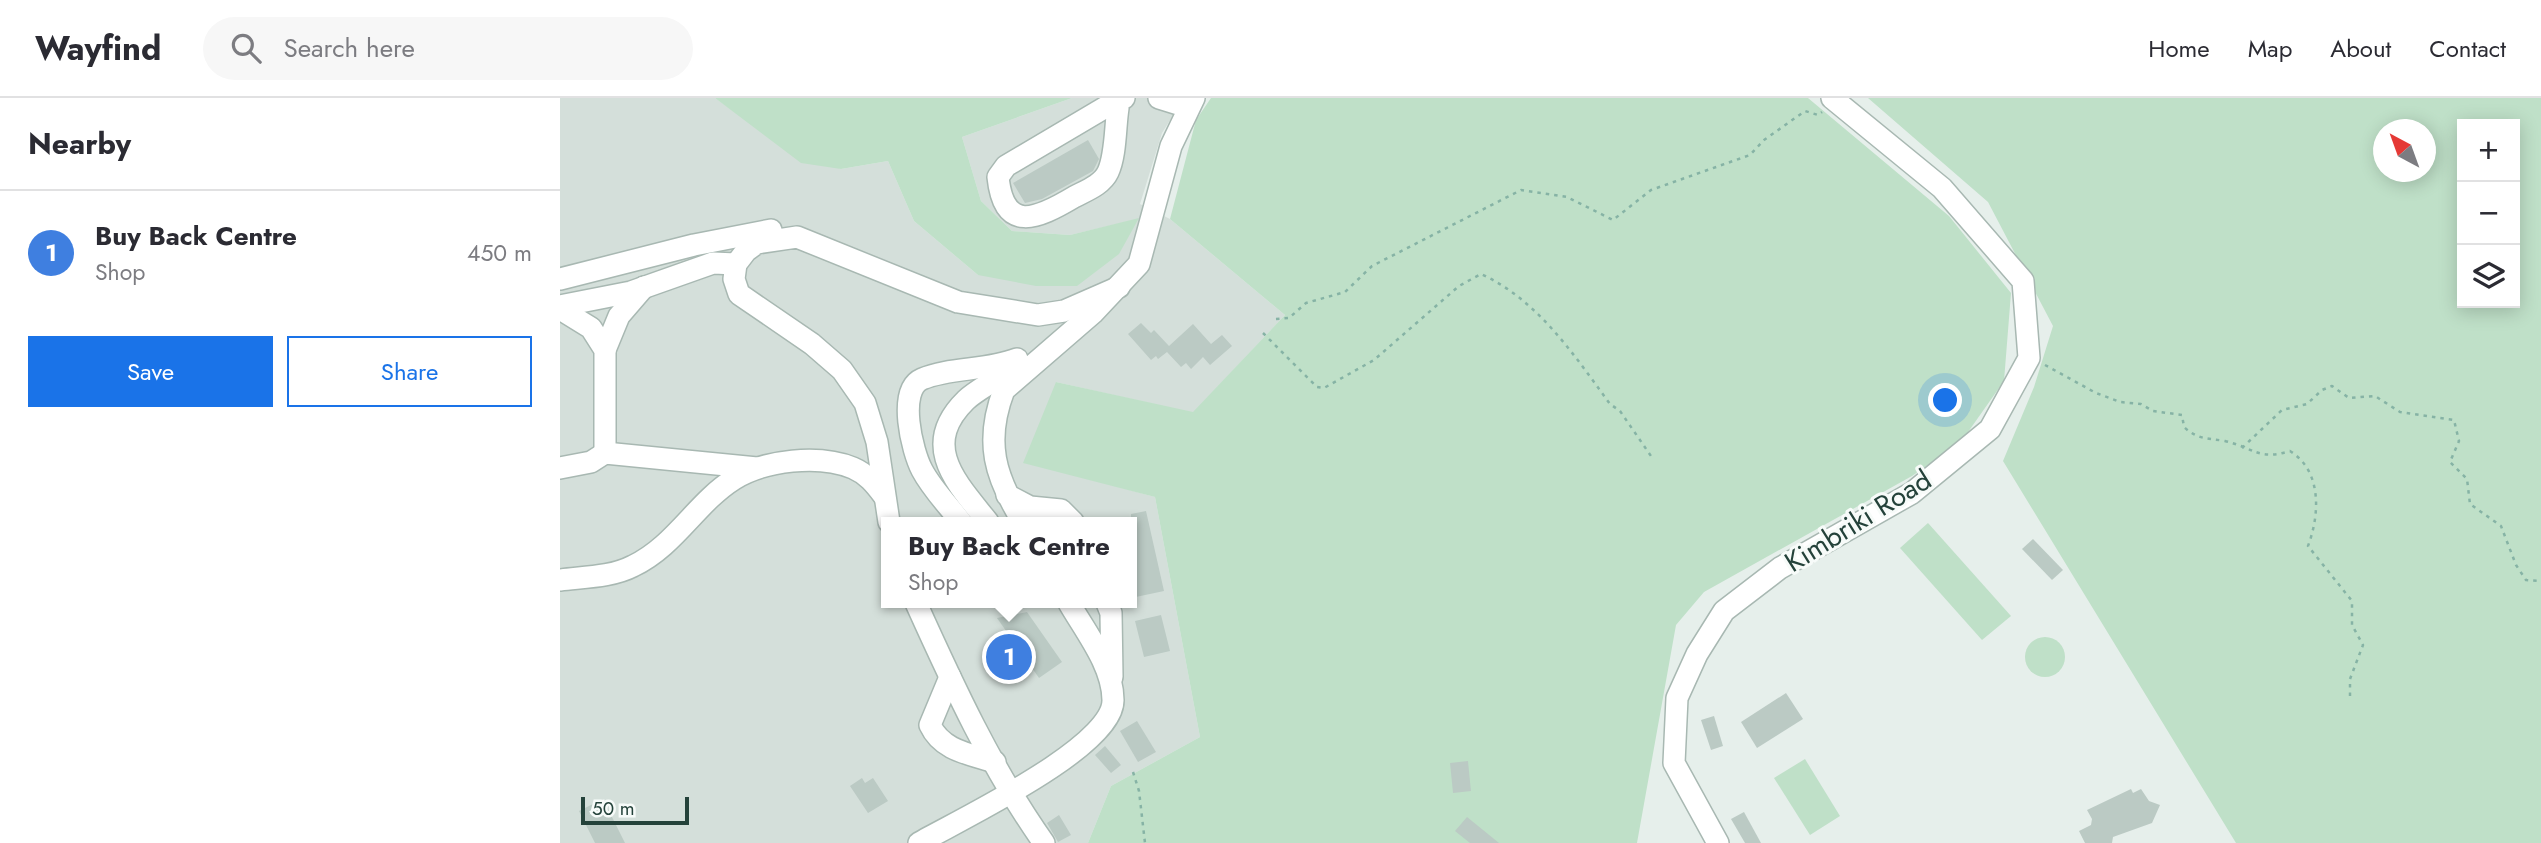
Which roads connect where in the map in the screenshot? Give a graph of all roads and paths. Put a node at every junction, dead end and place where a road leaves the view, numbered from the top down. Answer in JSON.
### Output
{"nodes":[{"id":1,"x":1159,"y":98,"type":"edge"},
{"id":2,"x":1834,"y":99,"type":"edge"},
{"id":3,"x":1120,"y":100,"type":"edge"},
{"id":4,"x":1191,"y":103,"type":"edge"},
{"id":5,"x":797,"y":237,"type":"junction"},
{"id":6,"x":711,"y":253,"type":"junction"},
{"id":7,"x":736,"y":264,"type":"junction"},
{"id":8,"x":889,"y":274,"type":"junction"},
{"id":9,"x":560,"y":279,"type":"edge"},
{"id":10,"x":645,"y":287,"type":"junction"},
{"id":11,"x":1095,"y":305,"type":"junction"},
{"id":12,"x":560,"y":307,"type":"edge"},
{"id":13,"x":1276,"y":319,"type":"dead end"},
{"id":14,"x":1263,"y":333,"type":"dead end"},
{"id":15,"x":604,"y":350,"type":"junction"},
{"id":16,"x":1023,"y":357,"type":"junction"},
{"id":17,"x":2029,"y":358,"type":"junction"},
{"id":18,"x":2242,"y":448,"type":"junction"},
{"id":19,"x":605,"y":453,"type":"junction"},
{"id":20,"x":1653,"y":460,"type":"dead end"},
{"id":21,"x":560,"y":468,"type":"edge"},
{"id":22,"x":759,"y":468,"type":"junction"},
{"id":23,"x":1007,"y":495,"type":"junction"},
{"id":24,"x":884,"y":496,"type":"junction"},
{"id":25,"x":888,"y":517,"type":"edge"},
{"id":26,"x":957,"y":517,"type":"edge"},
{"id":27,"x":984,"y":517,"type":"edge"},
{"id":28,"x":1020,"y":517,"type":"edge"},
{"id":29,"x":1068,"y":517,"type":"edge"},
{"id":30,"x":560,"y":580,"type":"edge"},
{"id":31,"x":2541,"y":581,"type":"edge"},
{"id":32,"x":918,"y":608,"type":"edge"},
{"id":33,"x":1061,"y":608,"type":"edge"},
{"id":34,"x":1072,"y":608,"type":"edge"},
{"id":35,"x":1109,"y":608,"type":"edge"},
{"id":36,"x":1090,"y":641,"type":"junction"},
{"id":37,"x":950,"y":677,"type":"junction"},
{"id":38,"x":1112,"y":687,"type":"junction"},
{"id":39,"x":2350,"y":697,"type":"dead end"},
{"id":40,"x":995,"y":762,"type":"junction"},
{"id":41,"x":1133,"y":772,"type":"dead end"},
{"id":42,"x":1011,"y":791,"type":"junction"},
{"id":43,"x":919,"y":843,"type":"edge"},
{"id":44,"x":1044,"y":843,"type":"edge"},
{"id":45,"x":1145,"y":843,"type":"edge"},
{"id":46,"x":1718,"y":843,"type":"edge"}],
"edges":[{"from":1,"to":4,"type":"street"},
{"from":2,"to":13,"type":"path"},
{"from":2,"to":17,"type":"street"},
{"from":3,"to":3,"type":"street"},
{"from":4,"to":11,"type":"street"},
{"from":5,"to":6,"type":"street"},
{"from":5,"to":7,"type":"street"},
{"from":5,"to":8,"type":"street"},
{"from":6,"to":7,"type":"street"},
{"from":6,"to":9,"type":"street"},
{"from":6,"to":10,"type":"street"},
{"from":7,"to":24,"type":"street"},
{"from":8,"to":11,"type":"street"},
{"from":8,"to":11,"type":"street"},
{"from":10,"to":12,"type":"street"},
{"from":10,"to":15,"type":"street"},
{"from":11,"to":16,"type":"street"},
{"from":11,"to":23,"type":"street"},
{"from":12,"to":15,"type":"street"},
{"from":14,"to":20,"type":"path"},
{"from":15,"to":19,"type":"street"},
{"from":16,"to":26,"type":"street"},
{"from":16,"to":27,"type":"street"},
{"from":17,"to":18,"type":"path"},
{"from":17,"to":46,"type":"street","name":"Kimbriki Road"},
{"from":18,"to":31,"type":"path"},
{"from":18,"to":39,"type":"path"},
{"from":19,"to":21,"type":"street"},
{"from":19,"to":22,"type":"street"},
{"from":22,"to":24,"type":"street"},
{"from":22,"to":30,"type":"street"},
{"from":23,"to":28,"type":"street"},
{"from":23,"to":29,"type":"street"},
{"from":24,"to":25,"type":"street"},
{"from":32,"to":37,"type":"street"},
{"from":33,"to":36,"type":"street"},
{"from":34,"to":36,"type":"street"},
{"from":35,"to":38,"type":"street"},
{"from":36,"to":38,"type":"street"},
{"from":37,"to":40,"type":"street"},
{"from":37,"to":40,"type":"street"},
{"from":38,"to":42,"type":"street"},
{"from":40,"to":42,"type":"street"},
{"from":41,"to":45,"type":"path"},
{"from":42,"to":43,"type":"street"},
{"from":42,"to":44,"type":"street"}]}
